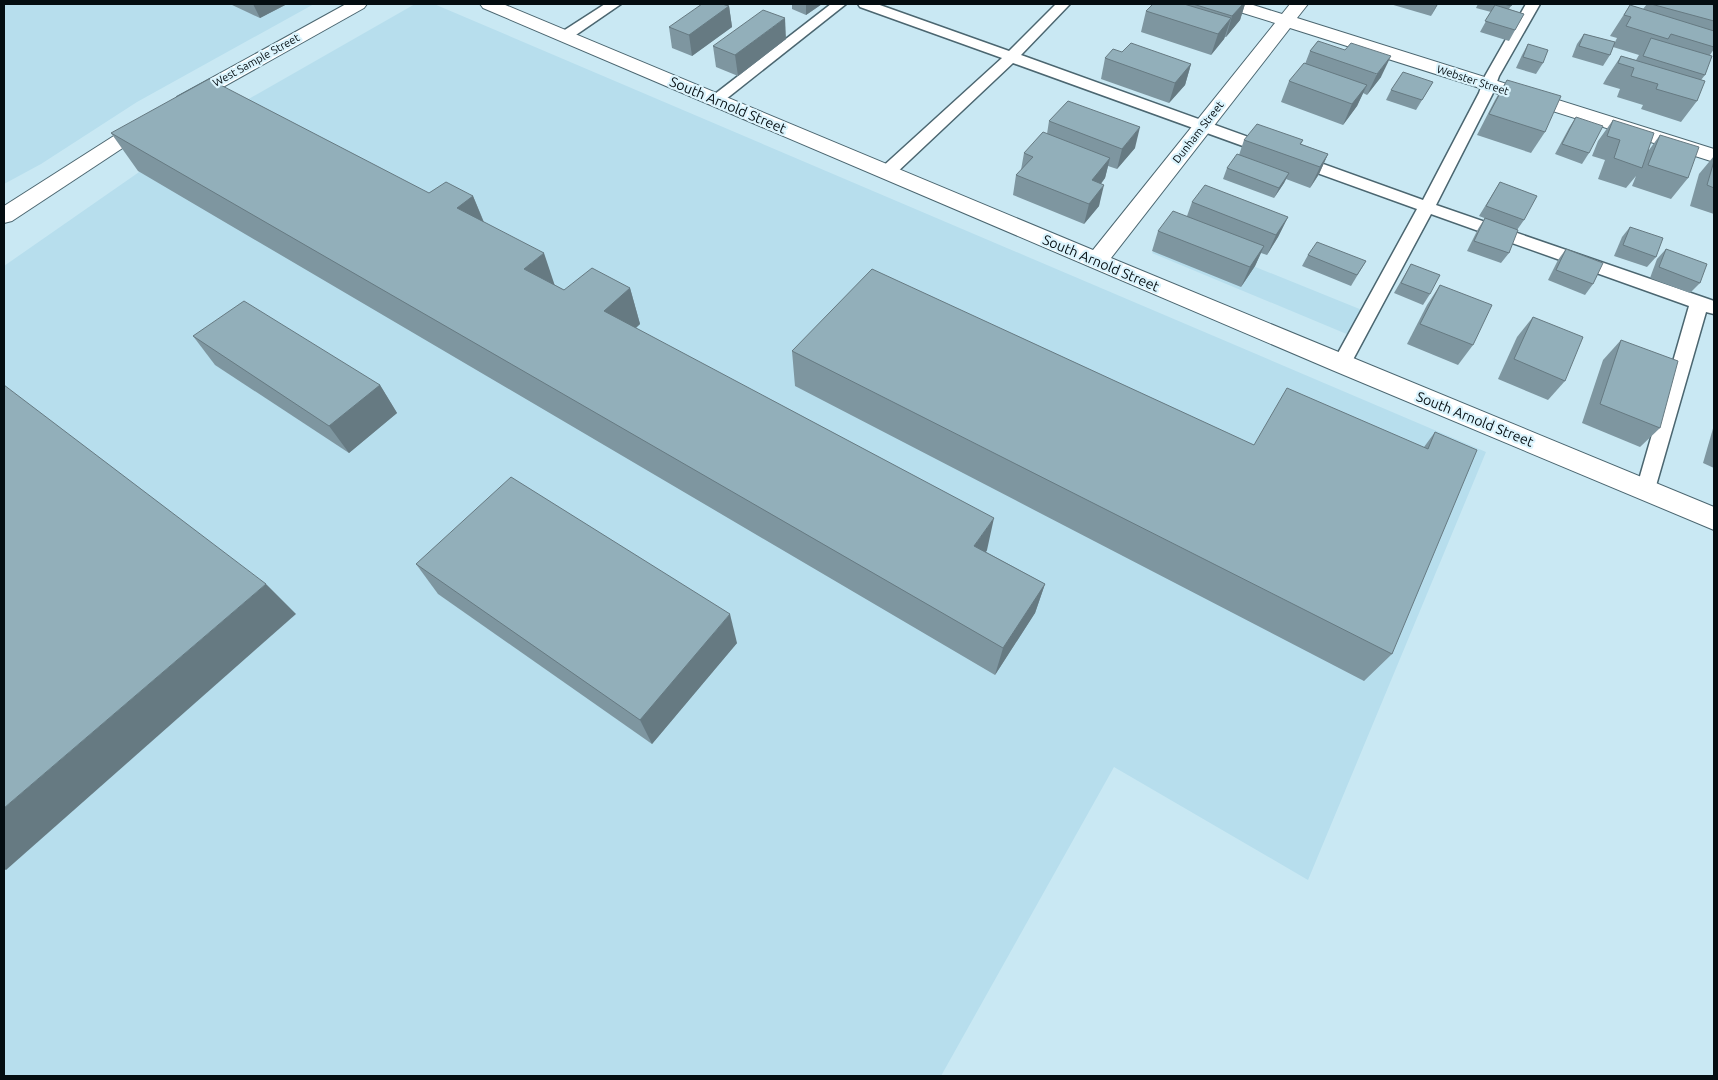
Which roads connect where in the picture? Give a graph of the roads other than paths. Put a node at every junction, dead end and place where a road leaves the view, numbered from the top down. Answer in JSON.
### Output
{"nodes":[{"id":1,"x":358,"y":4,"type":"edge"},
{"id":2,"x":489,"y":4,"type":"edge"},
{"id":3,"x":614,"y":4,"type":"edge"},
{"id":4,"x":839,"y":4,"type":"edge"},
{"id":5,"x":865,"y":4,"type":"edge"},
{"id":6,"x":1063,"y":4,"type":"edge"},
{"id":7,"x":1232,"y":4,"type":"edge"},
{"id":8,"x":1299,"y":4,"type":"edge"},
{"id":9,"x":1533,"y":4,"type":"edge"},
{"id":10,"x":1286,"y":20,"type":"junction"},
{"id":11,"x":565,"y":36,"type":"junction"},
{"id":12,"x":1010,"y":56,"type":"junction"},
{"id":13,"x":1488,"y":85,"type":"junction"},
{"id":14,"x":716,"y":100,"type":"junction"},
{"id":15,"x":1203,"y":125,"type":"junction"},
{"id":16,"x":1714,"y":155,"type":"edge"},
{"id":17,"x":887,"y":172,"type":"junction"},
{"id":18,"x":1427,"y":207,"type":"junction"},
{"id":19,"x":4,"y":216,"type":"edge"},
{"id":20,"x":1097,"y":261,"type":"junction"},
{"id":21,"x":1707,"y":306,"type":"edge"},
{"id":22,"x":1341,"y":364,"type":"junction"},
{"id":23,"x":1646,"y":490,"type":"junction"},
{"id":24,"x":1714,"y":519,"type":"edge"}],
"edges":[{"from":1,"to":19,"type":"street","name":"West Sample Street"},
{"from":2,"to":11,"type":"street","name":"South Arnold Street"},
{"from":3,"to":11,"type":"lane"},
{"from":4,"to":14,"type":"lane"},
{"from":5,"to":12,"type":"lane"},
{"from":6,"to":12,"type":"lane"},
{"from":7,"to":10,"type":"street","name":"Webster Street"},
{"from":8,"to":10,"type":"street","name":"Dunham Street"},
{"from":9,"to":13,"type":"lane"},
{"from":10,"to":13,"type":"street","name":"Webster Street"},
{"from":10,"to":15,"type":"street","name":"Dunham Street"},
{"from":11,"to":14,"type":"street","name":"South Arnold Street"},
{"from":12,"to":15,"type":"lane"},
{"from":12,"to":17,"type":"lane"},
{"from":13,"to":16,"type":"street","name":"Webster Street"},
{"from":13,"to":18,"type":"lane"},
{"from":14,"to":17,"type":"street","name":"South Arnold Street"},
{"from":15,"to":18,"type":"lane"},
{"from":15,"to":20,"type":"street","name":"Dunham Street"},
{"from":17,"to":20,"type":"street","name":"South Arnold Street"},
{"from":18,"to":21,"type":"lane"},
{"from":18,"to":22,"type":"lane"},
{"from":20,"to":22,"type":"street","name":"South Arnold Street"},
{"from":21,"to":23,"type":"lane"},
{"from":22,"to":23,"type":"street","name":"South Arnold Street"},
{"from":23,"to":24,"type":"street","name":"South Arnold Street"}]}
